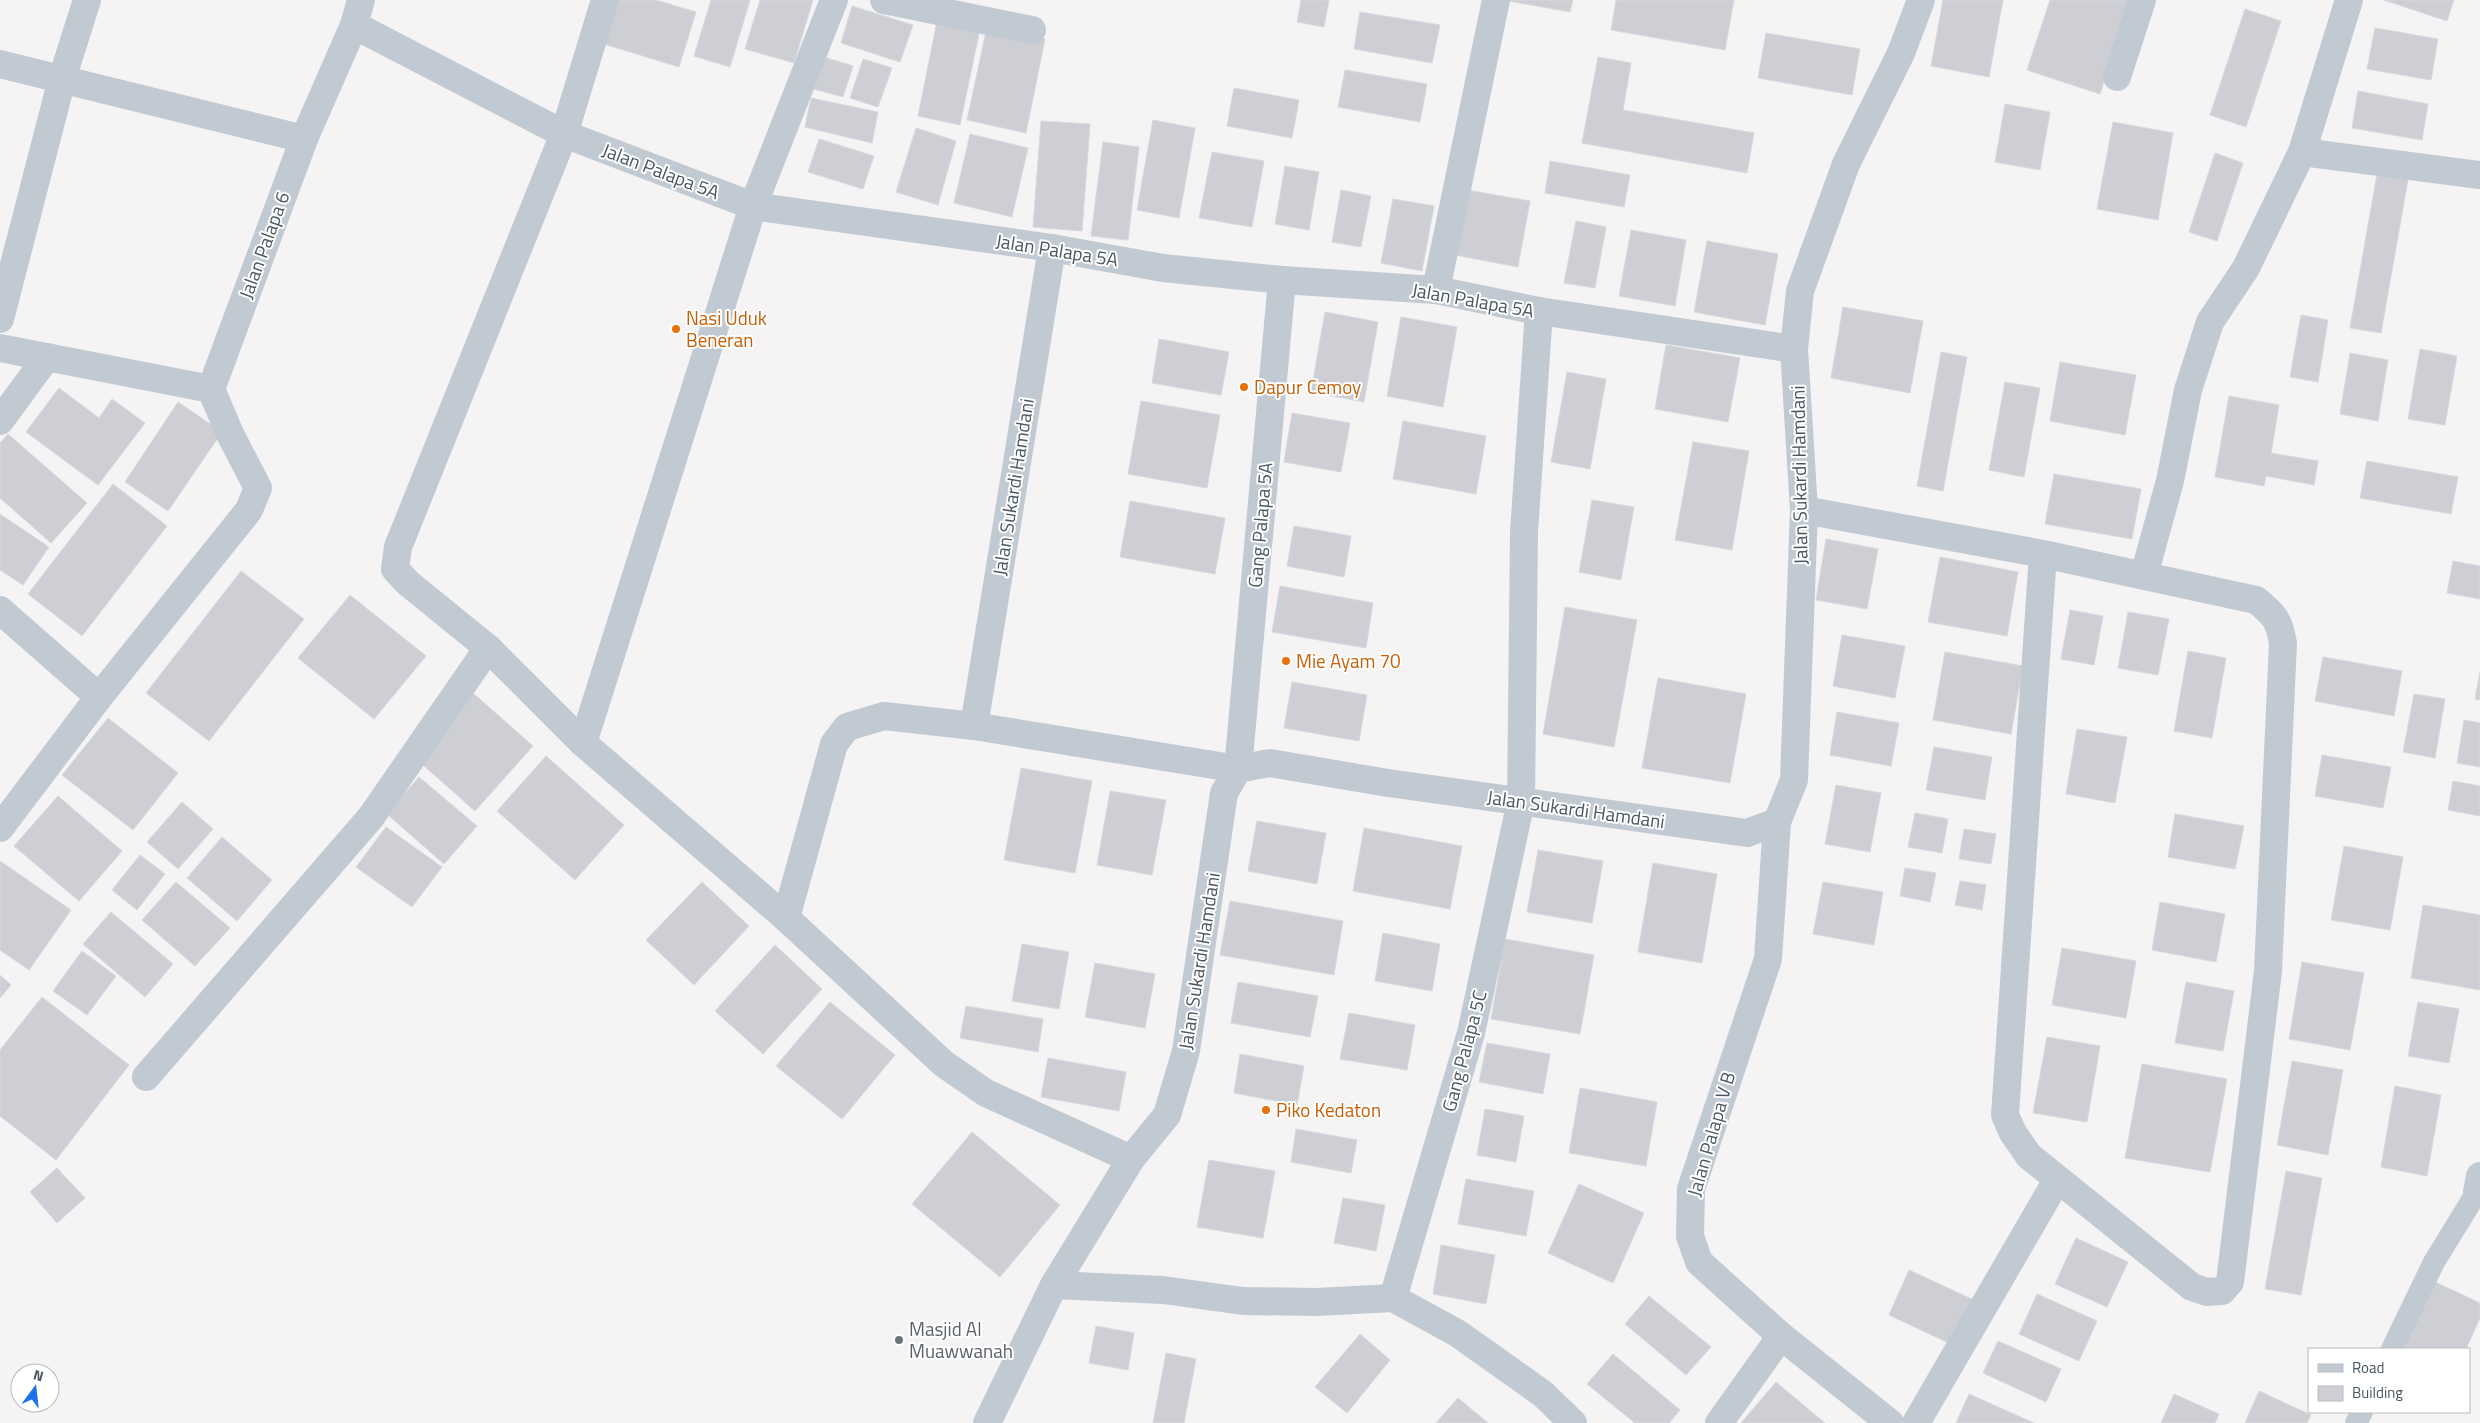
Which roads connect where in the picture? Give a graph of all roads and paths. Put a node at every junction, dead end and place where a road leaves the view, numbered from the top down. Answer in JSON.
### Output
{"nodes":[{"id":1,"x":87,"y":0,"type":"edge"},
{"id":2,"x":604,"y":0,"type":"edge"},
{"id":3,"x":834,"y":0,"type":"edge"},
{"id":4,"x":884,"y":0,"type":"edge"},
{"id":5,"x":1496,"y":0,"type":"edge"},
{"id":6,"x":1921,"y":0,"type":"edge"},
{"id":7,"x":2142,"y":0,"type":"edge"},
{"id":8,"x":2348,"y":0,"type":"edge"},
{"id":9,"x":358,"y":13,"type":"edge"},
{"id":10,"x":1032,"y":30,"type":"dead end"},
{"id":11,"x":0,"y":64,"type":"edge"},
{"id":12,"x":2117,"y":77,"type":"dead end"},
{"id":13,"x":62,"y":79,"type":"junction"},
{"id":14,"x":564,"y":134,"type":"junction"},
{"id":15,"x":304,"y":139,"type":"junction"},
{"id":16,"x":2302,"y":152,"type":"junction"},
{"id":17,"x":2480,"y":175,"type":"edge"},
{"id":18,"x":753,"y":206,"type":"junction"},
{"id":19,"x":1052,"y":248,"type":"junction"},
{"id":20,"x":1282,"y":280,"type":"junction"},
{"id":21,"x":1436,"y":290,"type":"junction"},
{"id":22,"x":1539,"y":311,"type":"junction"},
{"id":23,"x":0,"y":319,"type":"edge"},
{"id":24,"x":0,"y":348,"type":"edge"},
{"id":25,"x":1794,"y":349,"type":"junction"},
{"id":26,"x":47,"y":357,"type":"junction"},
{"id":27,"x":211,"y":389,"type":"junction"},
{"id":28,"x":0,"y":421,"type":"edge"},
{"id":29,"x":1804,"y":510,"type":"junction"},
{"id":30,"x":2043,"y":554,"type":"junction"},
{"id":31,"x":2144,"y":575,"type":"junction"},
{"id":32,"x":0,"y":610,"type":"edge"},
{"id":33,"x":488,"y":648,"type":"junction"},
{"id":34,"x":99,"y":696,"type":"junction"},
{"id":35,"x":974,"y":726,"type":"junction"},
{"id":36,"x":583,"y":743,"type":"junction"},
{"id":37,"x":1238,"y":769,"type":"junction"},
{"id":38,"x":1521,"y":801,"type":"junction"},
{"id":39,"x":1777,"y":822,"type":"junction"},
{"id":40,"x":0,"y":828,"type":"edge"},
{"id":41,"x":786,"y":918,"type":"junction"},
{"id":42,"x":146,"y":1077,"type":"dead end"},
{"id":43,"x":1131,"y":1159,"type":"junction"},
{"id":44,"x":2057,"y":1180,"type":"junction"},
{"id":45,"x":2479,"y":1187,"type":"edge"},
{"id":46,"x":1054,"y":1285,"type":"junction"},
{"id":47,"x":1393,"y":1298,"type":"junction"},
{"id":48,"x":1781,"y":1336,"type":"junction"},
{"id":49,"x":2392,"y":1348,"type":"edge"},
{"id":50,"x":987,"y":1423,"type":"edge"},
{"id":51,"x":1573,"y":1423,"type":"edge"},
{"id":52,"x":1719,"y":1423,"type":"edge"},
{"id":53,"x":1890,"y":1423,"type":"edge"},
{"id":54,"x":1916,"y":1423,"type":"edge"}],
"edges":[{"from":1,"to":13,"type":"street"},
{"from":2,"to":14,"type":"street"},
{"from":3,"to":18,"type":"street"},
{"from":4,"to":10,"type":"street"},
{"from":5,"to":21,"type":"street"},
{"from":6,"to":25,"type":"street","name":"Jalan Sukardi Hamdani"},
{"from":7,"to":12,"type":"street"},
{"from":8,"to":16,"type":"street"},
{"from":9,"to":14,"type":"street","name":"Jalan Palapa 5A"},
{"from":9,"to":15,"type":"street","name":"Jalan Palapa 6"},
{"from":11,"to":13,"type":"street"},
{"from":13,"to":15,"type":"street"},
{"from":13,"to":23,"type":"street"},
{"from":14,"to":18,"type":"street","name":"Jalan Palapa 5A"},
{"from":14,"to":33,"type":"street"},
{"from":15,"to":27,"type":"street","name":"Jalan Palapa 6"},
{"from":16,"to":17,"type":"street"},
{"from":16,"to":31,"type":"street"},
{"from":18,"to":19,"type":"street","name":"Jalan Palapa 5A"},
{"from":18,"to":36,"type":"street"},
{"from":19,"to":20,"type":"street","name":"Jalan Palapa 5A"},
{"from":19,"to":35,"type":"street","name":"Jalan Sukardi Hamdani"},
{"from":20,"to":21,"type":"street","name":"Jalan Palapa 5A"},
{"from":20,"to":37,"type":"street","name":"Gang Palapa 5A"},
{"from":21,"to":22,"type":"street","name":"Jalan Palapa 5A"},
{"from":22,"to":25,"type":"street","name":"Jalan Palapa 5A"},
{"from":22,"to":38,"type":"street","name":"Gang Palapa 5C"},
{"from":24,"to":26,"type":"street"},
{"from":25,"to":29,"type":"street","name":"Jalan Sukardi Hamdani"},
{"from":26,"to":27,"type":"street"},
{"from":26,"to":28,"type":"street"},
{"from":27,"to":34,"type":"street"},
{"from":29,"to":30,"type":"street"},
{"from":29,"to":39,"type":"street","name":"Jalan Sukardi Hamdani"},
{"from":30,"to":31,"type":"street"},
{"from":30,"to":44,"type":"street"},
{"from":31,"to":44,"type":"street"},
{"from":32,"to":34,"type":"street"},
{"from":33,"to":36,"type":"street"},
{"from":33,"to":42,"type":"street"},
{"from":34,"to":40,"type":"street"},
{"from":35,"to":37,"type":"street"},
{"from":35,"to":41,"type":"street"},
{"from":36,"to":41,"type":"street"},
{"from":37,"to":38,"type":"street","name":"Jalan Sukardi Hamdani"},
{"from":37,"to":43,"type":"street","name":"Jalan Sukardi Hamdani"},
{"from":38,"to":39,"type":"street","name":"Jalan Sukardi Hamdani"},
{"from":38,"to":47,"type":"street","name":"Gang Palapa 5C"},
{"from":39,"to":48,"type":"street","name":"Jalan Palapa V B"},
{"from":41,"to":43,"type":"street"},
{"from":43,"to":46,"type":"street","name":"Jalan Sukardi Hamdani"},
{"from":44,"to":54,"type":"street"},
{"from":45,"to":49,"type":"lane"},
{"from":46,"to":47,"type":"street"},
{"from":46,"to":50,"type":"street","name":"Jalan Sukardi Hamdani"},
{"from":47,"to":51,"type":"street"},
{"from":48,"to":52,"type":"street"},
{"from":48,"to":53,"type":"street","name":"Jalan Palapa V B"}]}
